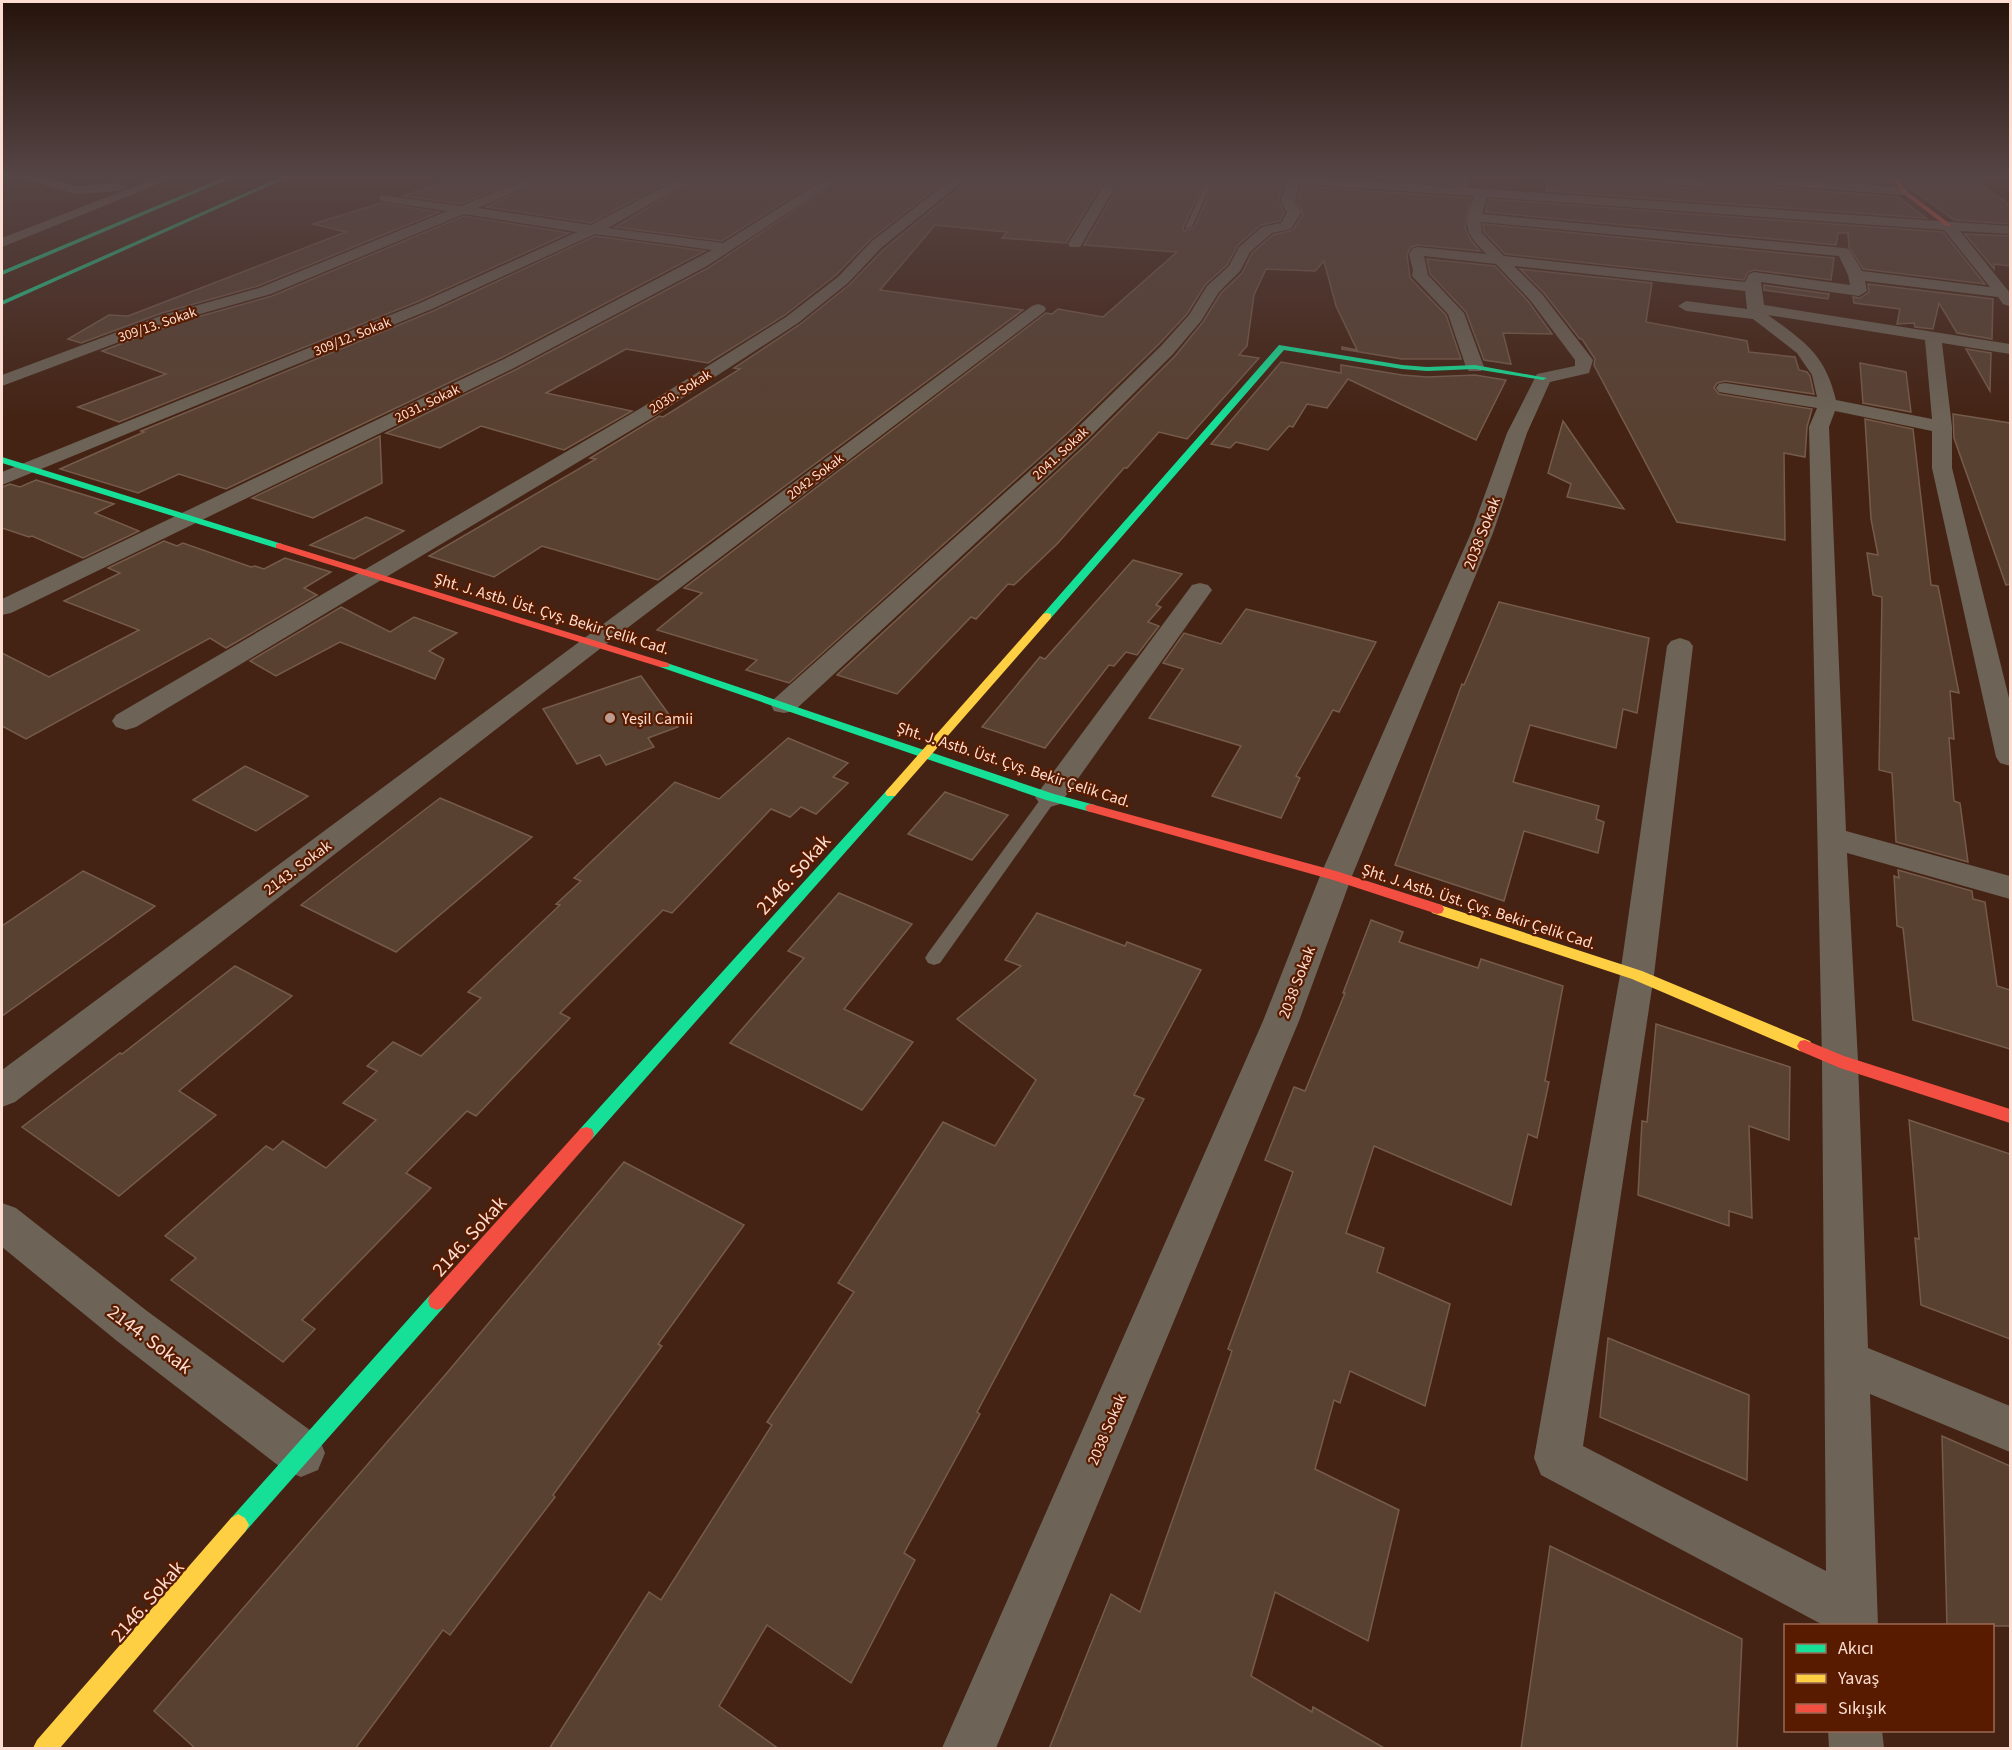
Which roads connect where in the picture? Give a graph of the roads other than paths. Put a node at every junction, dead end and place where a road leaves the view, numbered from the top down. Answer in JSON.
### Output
{"nodes":[{"id":1,"x":41,"y":257,"type":"edge"},
{"id":2,"x":107,"y":257,"type":"edge"},
{"id":3,"x":349,"y":257,"type":"edge"},
{"id":4,"x":534,"y":257,"type":"edge"},
{"id":5,"x":713,"y":257,"type":"edge"},
{"id":6,"x":865,"y":257,"type":"edge"},
{"id":7,"x":1241,"y":257,"type":"edge"},
{"id":8,"x":1417,"y":257,"type":"edge"},
{"id":9,"x":1470,"y":257,"type":"edge"},
{"id":10,"x":1497,"y":257,"type":"edge"},
{"id":11,"x":1846,"y":257,"type":"edge"},
{"id":12,"x":1973,"y":257,"type":"edge"},
{"id":13,"x":1500,"y":260,"type":"junction"},
{"id":14,"x":2,"y":273,"type":"edge"},
{"id":15,"x":1856,"y":275,"type":"junction"},
{"id":16,"x":2006,"y":298,"type":"edge"},
{"id":17,"x":2,"y":303,"type":"edge"},
{"id":18,"x":1755,"y":304,"type":"junction"},
{"id":19,"x":1686,"y":306,"type":"dead end"},
{"id":20,"x":1038,"y":309,"type":"dead end"},
{"id":21,"x":1933,"y":337,"type":"junction"},
{"id":22,"x":2010,"y":349,"type":"edge"},
{"id":23,"x":1475,"y":367,"type":"junction"},
{"id":24,"x":1543,"y":378,"type":"junction"},
{"id":25,"x":2,"y":381,"type":"edge"},
{"id":26,"x":1725,"y":388,"type":"dead end"},
{"id":27,"x":1828,"y":404,"type":"junction"},
{"id":28,"x":1942,"y":427,"type":"junction"},
{"id":29,"x":2,"y":460,"type":"edge"},
{"id":30,"x":29,"y":468,"type":"junction"},
{"id":31,"x":2,"y":479,"type":"edge"},
{"id":32,"x":188,"y":518,"type":"junction"},
{"id":33,"x":372,"y":575,"type":"junction"},
{"id":34,"x":1200,"y":590,"type":"dead end"},
{"id":35,"x":2,"y":608,"type":"edge"},
{"id":36,"x":592,"y":643,"type":"junction"},
{"id":37,"x":1680,"y":646,"type":"dead end"},
{"id":38,"x":784,"y":705,"type":"junction"},
{"id":39,"x":126,"y":721,"type":"dead end"},
{"id":40,"x":926,"y":754,"type":"junction"},
{"id":41,"x":2010,"y":757,"type":"edge"},
{"id":42,"x":1050,"y":797,"type":"junction"},
{"id":43,"x":1831,"y":838,"type":"junction"},
{"id":44,"x":1336,"y":876,"type":"junction"},
{"id":45,"x":2010,"y":887,"type":"edge"},
{"id":46,"x":934,"y":957,"type":"dead end"},
{"id":47,"x":1637,"y":975,"type":"junction"},
{"id":48,"x":1840,"y":1061,"type":"junction"},
{"id":49,"x":2,"y":1091,"type":"edge"},
{"id":50,"x":2010,"y":1116,"type":"edge"},
{"id":51,"x":2,"y":1222,"type":"edge"},
{"id":52,"x":1845,"y":1361,"type":"junction"},
{"id":53,"x":2010,"y":1429,"type":"edge"},
{"id":54,"x":301,"y":1453,"type":"junction"},
{"id":55,"x":1852,"y":1619,"type":"edge"},
{"id":56,"x":1855,"y":1732,"type":"edge"},
{"id":57,"x":45,"y":1749,"type":"edge"},
{"id":58,"x":969,"y":1749,"type":"edge"},
{"id":59,"x":1856,"y":1749,"type":"edge"}],
"edges":[{"from":1,"to":14,"type":"main road"},
{"from":2,"to":17,"type":"main road"},
{"from":3,"to":25,"type":"street","name":"309/13. Sokak"},
{"from":4,"to":30,"type":"street","name":"309/12. Sokak"},
{"from":5,"to":32,"type":"street","name":"2031. Sokak"},
{"from":6,"to":33,"type":"street","name":"2030. Sokak"},
{"from":7,"to":38,"type":"street","name":"2041. Sokak"},
{"from":8,"to":23,"type":"street"},
{"from":9,"to":13,"type":"street"},
{"from":10,"to":13,"type":"street"},
{"from":11,"to":15,"type":"street"},
{"from":12,"to":16,"type":"street"},
{"from":13,"to":18,"type":"street"},
{"from":13,"to":24,"type":"street"},
{"from":15,"to":16,"type":"street"},
{"from":15,"to":18,"type":"street"},
{"from":18,"to":19,"type":"street"},
{"from":18,"to":21,"type":"street"},
{"from":18,"to":27,"type":"street"},
{"from":20,"to":36,"type":"street","name":"2042 Sokak"},
{"from":21,"to":22,"type":"street"},
{"from":21,"to":28,"type":"street"},
{"from":23,"to":24,"type":"main road"},
{"from":23,"to":40,"type":"main road","name":"2146. Sokak"},
{"from":24,"to":44,"type":"street","name":"2038 Sokak"},
{"from":26,"to":27,"type":"street"},
{"from":27,"to":28,"type":"street"},
{"from":27,"to":43,"type":"street"},
{"from":28,"to":41,"type":"street"},
{"from":29,"to":30,"type":"main road","name":"Şht. J. Astb. Üst. Çvş. Bekir Çelik Cad."},
{"from":30,"to":31,"type":"street","name":"309/12. Sokak"},
{"from":30,"to":32,"type":"main road","name":"Şht. J. Astb. Üst. Çvş. Bekir Çelik Cad."},
{"from":32,"to":33,"type":"main road","name":"Şht. J. Astb. Üst. Çvş. Bekir Çelik Cad."},
{"from":32,"to":35,"type":"street","name":"2031. Sokak"},
{"from":33,"to":36,"type":"main road","name":"Şht. J. Astb. Üst. Çvş. Bekir Çelik Cad."},
{"from":33,"to":39,"type":"street","name":"2030. Sokak"},
{"from":34,"to":42,"type":"street"},
{"from":36,"to":38,"type":"main road","name":"Şht. J. Astb. Üst. Çvş. Bekir Çelik Cad."},
{"from":36,"to":49,"type":"street","name":"2143. Sokak"},
{"from":37,"to":47,"type":"street"},
{"from":38,"to":40,"type":"main road","name":"Şht. J. Astb. Üst. Çvş. Bekir Çelik Cad."},
{"from":40,"to":42,"type":"main road","name":"Şht. J. Astb. Üst. Çvş. Bekir Çelik Cad."},
{"from":40,"to":54,"type":"main road","name":"2146. Sokak"},
{"from":42,"to":44,"type":"main road","name":"Şht. J. Astb. Üst. Çvş. Bekir Çelik Cad."},
{"from":42,"to":46,"type":"lane"},
{"from":43,"to":45,"type":"street"},
{"from":43,"to":48,"type":"street"},
{"from":44,"to":47,"type":"main road","name":"Şht. J. Astb. Üst. Çvş. Bekir Çelik Cad."},
{"from":44,"to":58,"type":"street","name":"2038 Sokak"},
{"from":47,"to":48,"type":"main road","name":"Şht. J. Astb. Üst. Çvş. Bekir Çelik Cad."},
{"from":47,"to":55,"type":"street"},
{"from":48,"to":50,"type":"main road","name":"Şht. J. Astb. Üst. Çvş. Bekir Çelik Cad."},
{"from":48,"to":52,"type":"street"},
{"from":51,"to":54,"type":"street","name":"2144. Sokak"},
{"from":52,"to":53,"type":"street"},
{"from":52,"to":55,"type":"street"},
{"from":54,"to":57,"type":"main road","name":"2146. Sokak"},
{"from":56,"to":59,"type":"street"}]}
